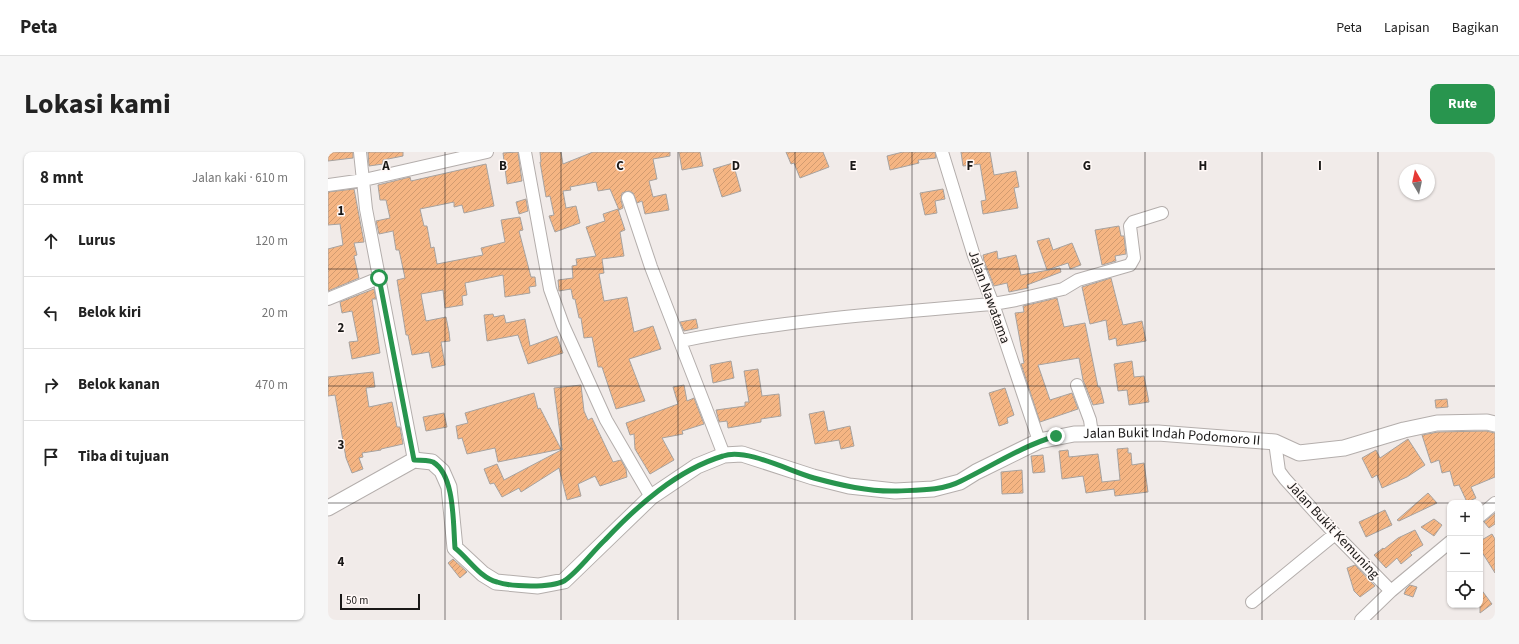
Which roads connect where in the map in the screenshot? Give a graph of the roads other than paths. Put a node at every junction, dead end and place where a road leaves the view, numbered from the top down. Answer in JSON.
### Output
{"nodes":[{"id":1,"x":360,"y":152,"type":"edge"},
{"id":2,"x":487,"y":152,"type":"edge"},
{"id":3,"x":525,"y":152,"type":"edge"},
{"id":4,"x":942,"y":152,"type":"edge"},
{"id":5,"x":364,"y":180,"type":"junction"},
{"id":6,"x":328,"y":185,"type":"edge"},
{"id":7,"x":628,"y":198,"type":"dead end"},
{"id":8,"x":1162,"y":213,"type":"dead end"},
{"id":9,"x":379,"y":278,"type":"junction"},
{"id":10,"x":328,"y":299,"type":"edge"},
{"id":11,"x":992,"y":304,"type":"junction"},
{"id":12,"x":681,"y":341,"type":"junction"},
{"id":13,"x":1077,"y":385,"type":"dead end"},
{"id":14,"x":1495,"y":424,"type":"edge"},
{"id":15,"x":1092,"y":434,"type":"junction"},
{"id":16,"x":1039,"y":441,"type":"junction"},
{"id":17,"x":1276,"y":442,"type":"junction"},
{"id":18,"x":724,"y":455,"type":"junction"},
{"id":19,"x":414,"y":460,"type":"junction"},
{"id":20,"x":651,"y":497,"type":"junction"},
{"id":21,"x":1495,"y":503,"type":"edge"},
{"id":22,"x":328,"y":508,"type":"edge"},
{"id":23,"x":1483,"y":513,"type":"edge"},
{"id":24,"x":1335,"y":534,"type":"junction"},
{"id":25,"x":1447,"y":544,"type":"edge"},
{"id":26,"x":1391,"y":590,"type":"junction"},
{"id":27,"x":1252,"y":602,"type":"dead end"},
{"id":28,"x":1361,"y":620,"type":"edge"}],
"edges":[{"from":1,"to":5,"type":"street"},
{"from":2,"to":5,"type":"street"},
{"from":3,"to":20,"type":"street"},
{"from":4,"to":11,"type":"street","name":"Jalan Nawatama"},
{"from":5,"to":6,"type":"street"},
{"from":5,"to":9,"type":"street"},
{"from":7,"to":12,"type":"street"},
{"from":8,"to":11,"type":"street"},
{"from":9,"to":10,"type":"street"},
{"from":9,"to":19,"type":"street"},
{"from":11,"to":12,"type":"street"},
{"from":11,"to":16,"type":"street","name":"Jalan Nawatama"},
{"from":12,"to":18,"type":"street"},
{"from":13,"to":15,"type":"street"},
{"from":14,"to":17,"type":"street","name":"Jalan Bukit Indah Podomoro II"},
{"from":15,"to":16,"type":"street","name":"Jalan Bukit Indah Podomoro II"},
{"from":15,"to":17,"type":"street","name":"Jalan Bukit Indah Podomoro II"},
{"from":16,"to":18,"type":"street","name":"Jalan Bukit Indah Podomoro II"},
{"from":17,"to":24,"type":"street","name":"Jalan Bukit Kemuning"},
{"from":18,"to":20,"type":"street","name":"Jalan Bukit Indah Podomoro II"},
{"from":19,"to":20,"type":"street","name":"Jalan Bukit Indah Podomoro II"},
{"from":19,"to":22,"type":"street"},
{"from":21,"to":23,"type":"street"},
{"from":24,"to":26,"type":"street","name":"Jalan Bukit Kemuning"},
{"from":24,"to":27,"type":"street"},
{"from":25,"to":26,"type":"street"},
{"from":26,"to":28,"type":"street"}]}
